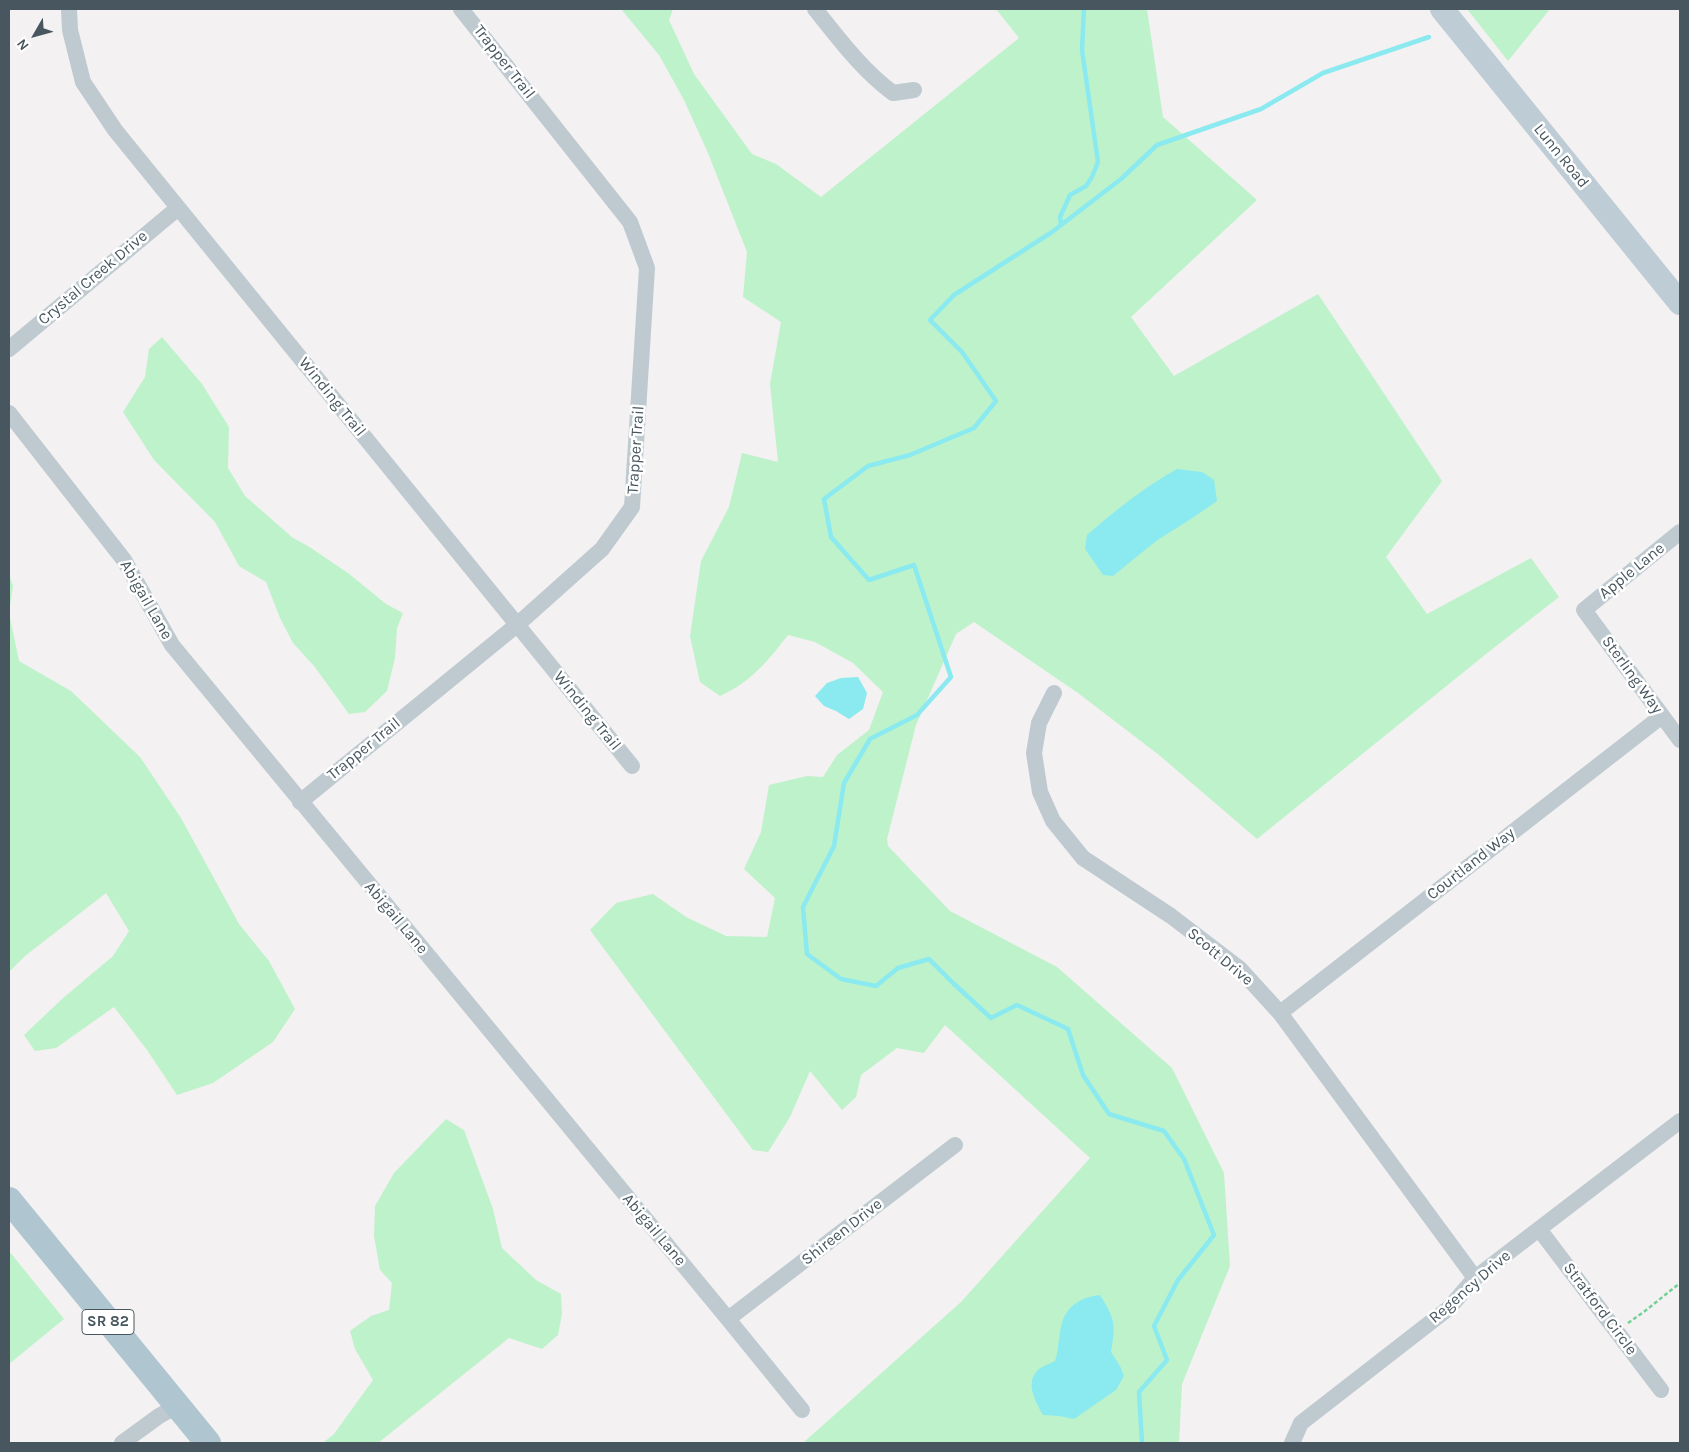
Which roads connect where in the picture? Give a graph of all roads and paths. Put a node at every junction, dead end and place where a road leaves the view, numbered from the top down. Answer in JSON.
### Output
{"nodes":[{"id":1,"x":69,"y":9,"type":"edge"},
{"id":2,"x":461,"y":9,"type":"edge"},
{"id":3,"x":815,"y":9,"type":"edge"},
{"id":4,"x":1442,"y":9,"type":"edge"},
{"id":5,"x":914,"y":90,"type":"dead end"},
{"id":6,"x":178,"y":208,"type":"junction"},
{"id":7,"x":1677,"y":292,"type":"edge"},
{"id":8,"x":9,"y":349,"type":"edge"},
{"id":9,"x":9,"y":413,"type":"edge"},
{"id":10,"x":1680,"y":532,"type":"edge"},
{"id":11,"x":1584,"y":610,"type":"joint"},
{"id":12,"x":518,"y":624,"type":"junction"},
{"id":13,"x":1054,"y":693,"type":"dead end"},
{"id":14,"x":1662,"y":716,"type":"junction"},
{"id":15,"x":1680,"y":740,"type":"edge"},
{"id":16,"x":632,"y":766,"type":"dead end"},
{"id":17,"x":300,"y":802,"type":"junction"},
{"id":18,"x":1280,"y":1013,"type":"junction"},
{"id":19,"x":1680,"y":1121,"type":"edge"},
{"id":20,"x":955,"y":1145,"type":"dead end"},
{"id":21,"x":9,"y":1200,"type":"edge"},
{"id":22,"x":1539,"y":1229,"type":"junction"},
{"id":23,"x":1475,"y":1278,"type":"junction"},
{"id":24,"x":1680,"y":1283,"type":"edge"},
{"id":25,"x":728,"y":1319,"type":"junction"},
{"id":26,"x":1616,"y":1331,"type":"junction"},
{"id":27,"x":1661,"y":1390,"type":"dead end"},
{"id":28,"x":177,"y":1406,"type":"junction"},
{"id":29,"x":802,"y":1410,"type":"dead end"},
{"id":30,"x":122,"y":1443,"type":"edge"},
{"id":31,"x":208,"y":1443,"type":"edge"},
{"id":32,"x":1292,"y":1443,"type":"edge"}],
"edges":[{"from":1,"to":6,"type":"street","name":"Winding Trail"},
{"from":2,"to":12,"type":"street","name":"Trapper Trail"},
{"from":3,"to":5,"type":"street"},
{"from":4,"to":7,"type":"street","name":"Lunn Road"},
{"from":6,"to":8,"type":"street","name":"Crystal Creek Drive"},
{"from":6,"to":12,"type":"street","name":"Winding Trail"},
{"from":9,"to":17,"type":"street","name":"Abigail Lane"},
{"from":10,"to":11,"type":"street","name":"Apple Lane"},
{"from":11,"to":14,"type":"street","name":"Sterling Way"},
{"from":12,"to":16,"type":"street","name":"Winding Trail"},
{"from":12,"to":17,"type":"street","name":"Trapper Trail"},
{"from":13,"to":18,"type":"street","name":"Scott Drive"},
{"from":14,"to":15,"type":"street","name":"Sterling Way"},
{"from":14,"to":18,"type":"street","name":"Courtland Way"},
{"from":17,"to":25,"type":"street","name":"Abigail Lane"},
{"from":18,"to":23,"type":"street","name":"Scott Drive"},
{"from":19,"to":22,"type":"street","name":"Regency Drive"},
{"from":20,"to":25,"type":"street","name":"Shireen Drive"},
{"from":21,"to":28,"type":"main road","number":"SR 82"},
{"from":22,"to":23,"type":"street","name":"Regency Drive"},
{"from":22,"to":26,"type":"street","name":"Stratford Circle"},
{"from":23,"to":32,"type":"street","name":"Regency Drive"},
{"from":24,"to":26,"type":"path"},
{"from":25,"to":29,"type":"street","name":"Abigail Lane"},
{"from":26,"to":27,"type":"street","name":"Stratford Circle"},
{"from":28,"to":30,"type":"street"},
{"from":28,"to":31,"type":"main road","number":"SR 82"}]}
